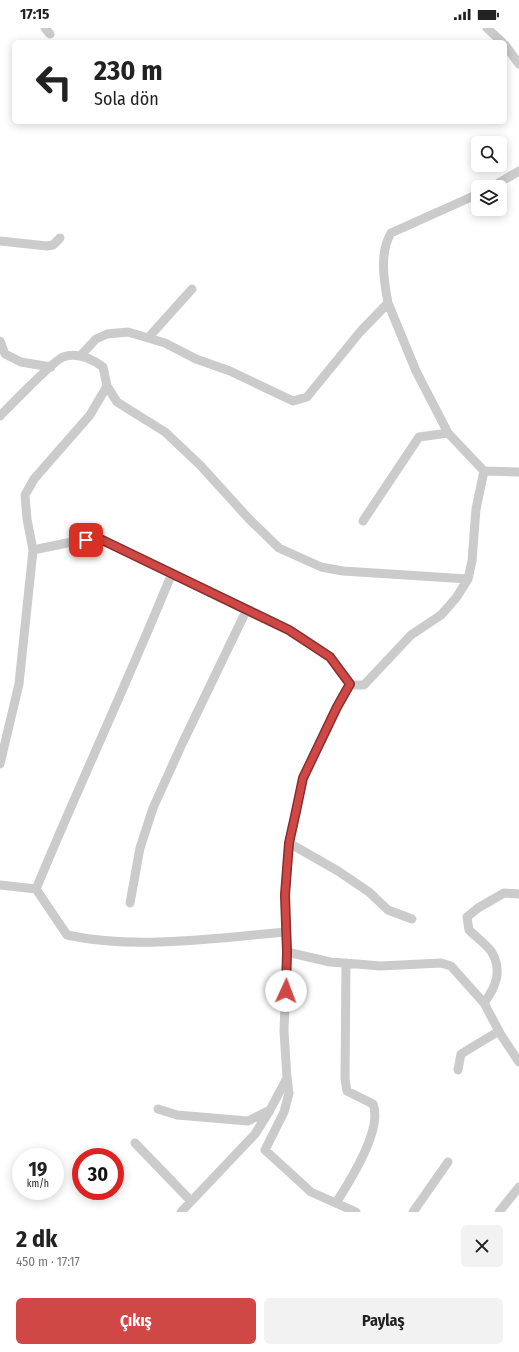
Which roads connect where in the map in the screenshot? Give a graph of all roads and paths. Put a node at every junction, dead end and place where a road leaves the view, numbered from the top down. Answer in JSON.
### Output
{"nodes":[{"id":1,"x":487,"y":28,"type":"edge"},
{"id":2,"x":500,"y":40,"type":"edge"},
{"id":3,"x":507,"y":48,"type":"edge"},
{"id":4,"x":519,"y":64,"type":"edge"},
{"id":5,"x":519,"y":171,"type":"edge"},
{"id":6,"x":504,"y":180,"type":"edge"},
{"id":7,"x":471,"y":197,"type":"edge"},
{"id":8,"x":60,"y":238,"type":"dead end"},
{"id":9,"x":0,"y":241,"type":"edge"},
{"id":10,"x":192,"y":289,"type":"dead end"},
{"id":11,"x":388,"y":303,"type":"junction"},
{"id":12,"x":148,"y":338,"type":"junction"},
{"id":13,"x":0,"y":341,"type":"edge"},
{"id":14,"x":81,"y":355,"type":"junction"},
{"id":15,"x":51,"y":367,"type":"junction"},
{"id":16,"x":107,"y":386,"type":"junction"},
{"id":17,"x":0,"y":416,"type":"edge"},
{"id":18,"x":448,"y":433,"type":"junction"},
{"id":19,"x":484,"y":471,"type":"junction"},
{"id":20,"x":519,"y":472,"type":"edge"},
{"id":21,"x":363,"y":521,"type":"dead end"},
{"id":22,"x":33,"y":550,"type":"junction"},
{"id":23,"x":172,"y":572,"type":"junction"},
{"id":24,"x":468,"y":579,"type":"junction"},
{"id":25,"x":247,"y":609,"type":"junction"},
{"id":26,"x":350,"y":684,"type":"junction"},
{"id":27,"x":0,"y":764,"type":"edge"},
{"id":28,"x":289,"y":843,"type":"junction"},
{"id":29,"x":0,"y":885,"type":"edge"},
{"id":30,"x":36,"y":889,"type":"junction"},
{"id":31,"x":519,"y":894,"type":"edge"},
{"id":32,"x":130,"y":903,"type":"dead end"},
{"id":33,"x":412,"y":919,"type":"dead end"},
{"id":34,"x":286,"y":932,"type":"junction"},
{"id":35,"x":287,"y":952,"type":"junction"},
{"id":36,"x":346,"y":963,"type":"junction"},
{"id":37,"x":484,"y":1003,"type":"junction"},
{"id":38,"x":499,"y":1031,"type":"junction"},
{"id":39,"x":519,"y":1062,"type":"edge"},
{"id":40,"x":458,"y":1070,"type":"dead end"},
{"id":41,"x":287,"y":1078,"type":"junction"},
{"id":42,"x":158,"y":1109,"type":"dead end"},
{"id":43,"x":270,"y":1110,"type":"junction"},
{"id":44,"x":135,"y":1143,"type":"dead end"},
{"id":45,"x":448,"y":1162,"type":"dead end"},
{"id":46,"x":519,"y":1186,"type":"edge"},
{"id":47,"x":191,"y":1201,"type":"junction"},
{"id":48,"x":336,"y":1203,"type":"junction"},
{"id":49,"x":181,"y":1212,"type":"edge"},
{"id":50,"x":356,"y":1212,"type":"edge"},
{"id":51,"x":413,"y":1212,"type":"edge"},
{"id":52,"x":500,"y":1212,"type":"edge"}],
"edges":[{"from":1,"to":2,"type":"street"},
{"from":3,"to":4,"type":"street"},
{"from":5,"to":6,"type":"street"},
{"from":7,"to":11,"type":"street"},
{"from":8,"to":9,"type":"street"},
{"from":10,"to":12,"type":"street"},
{"from":11,"to":12,"type":"street"},
{"from":11,"to":18,"type":"street"},
{"from":12,"to":14,"type":"street"},
{"from":13,"to":15,"type":"street"},
{"from":14,"to":15,"type":"street"},
{"from":14,"to":16,"type":"street"},
{"from":15,"to":17,"type":"street"},
{"from":16,"to":22,"type":"street"},
{"from":16,"to":24,"type":"street"},
{"from":18,"to":19,"type":"street"},
{"from":18,"to":21,"type":"street"},
{"from":19,"to":20,"type":"street"},
{"from":19,"to":24,"type":"street"},
{"from":22,"to":23,"type":"street"},
{"from":22,"to":27,"type":"street"},
{"from":23,"to":25,"type":"street"},
{"from":23,"to":30,"type":"street"},
{"from":24,"to":26,"type":"street"},
{"from":25,"to":26,"type":"street"},
{"from":25,"to":32,"type":"street"},
{"from":26,"to":28,"type":"street"},
{"from":28,"to":33,"type":"street"},
{"from":28,"to":34,"type":"street"},
{"from":29,"to":30,"type":"street"},
{"from":30,"to":34,"type":"street"},
{"from":31,"to":37,"type":"street"},
{"from":34,"to":35,"type":"street"},
{"from":35,"to":36,"type":"street"},
{"from":35,"to":41,"type":"street"},
{"from":36,"to":37,"type":"street"},
{"from":36,"to":48,"type":"street"},
{"from":37,"to":38,"type":"street"},
{"from":38,"to":39,"type":"street"},
{"from":38,"to":40,"type":"street"},
{"from":41,"to":43,"type":"street"},
{"from":41,"to":48,"type":"street"},
{"from":42,"to":43,"type":"street"},
{"from":43,"to":47,"type":"street"},
{"from":44,"to":47,"type":"street"},
{"from":45,"to":51,"type":"street"},
{"from":46,"to":52,"type":"street"},
{"from":47,"to":49,"type":"street"},
{"from":48,"to":50,"type":"street"}]}
